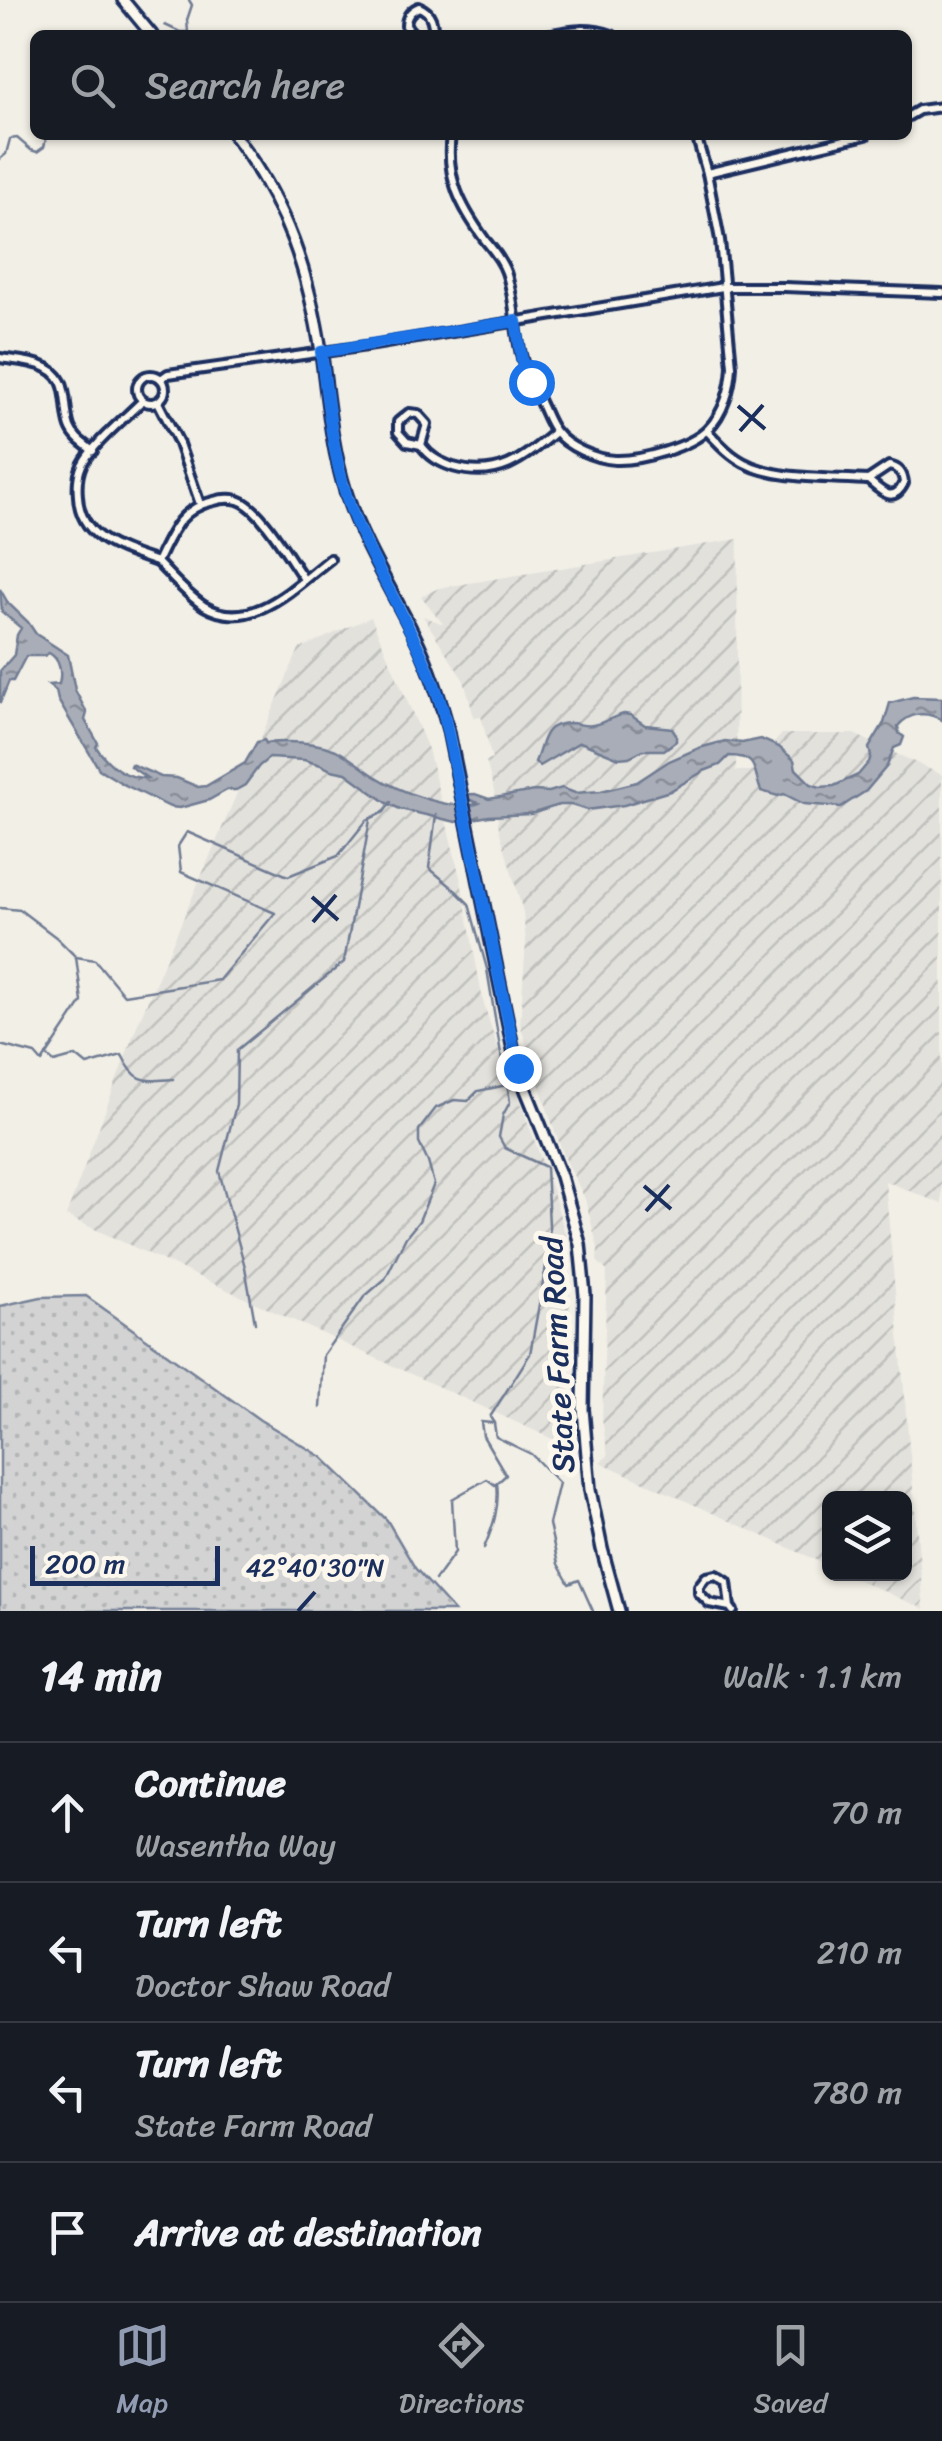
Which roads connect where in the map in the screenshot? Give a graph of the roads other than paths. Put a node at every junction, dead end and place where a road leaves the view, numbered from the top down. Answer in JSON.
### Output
{"nodes":[{"id":1,"x":124,"y":0,"type":"edge"},
{"id":2,"x":148,"y":30,"type":"edge"},
{"id":3,"x":410,"y":30,"type":"edge"},
{"id":4,"x":433,"y":30,"type":"edge"},
{"id":5,"x":568,"y":30,"type":"edge"},
{"id":6,"x":598,"y":30,"type":"edge"},
{"id":7,"x":942,"y":107,"type":"edge"},
{"id":8,"x":912,"y":114,"type":"edge"},
{"id":9,"x":238,"y":140,"type":"edge"},
{"id":10,"x":450,"y":140,"type":"edge"},
{"id":11,"x":697,"y":140,"type":"edge"},
{"id":12,"x":845,"y":140,"type":"edge"},
{"id":13,"x":707,"y":173,"type":"junction"},
{"id":14,"x":723,"y":288,"type":"junction"},
{"id":15,"x":942,"y":293,"type":"edge"},
{"id":16,"x":516,"y":321,"type":"junction"},
{"id":17,"x":321,"y":352,"type":"junction"},
{"id":18,"x":0,"y":358,"type":"edge"},
{"id":19,"x":161,"y":379,"type":"junction"},
{"id":20,"x":142,"y":400,"type":"junction"},
{"id":21,"x":158,"y":402,"type":"junction"},
{"id":22,"x":707,"y":431,"type":"junction"},
{"id":23,"x":555,"y":432,"type":"junction"},
{"id":24,"x":421,"y":444,"type":"junction"},
{"id":25,"x":92,"y":451,"type":"junction"},
{"id":26,"x":868,"y":480,"type":"junction"},
{"id":27,"x":200,"y":504,"type":"junction"},
{"id":28,"x":330,"y":559,"type":"dead end"},
{"id":29,"x":158,"y":562,"type":"junction"},
{"id":30,"x":304,"y":579,"type":"junction"},
{"id":31,"x":731,"y":1609,"type":"edge"},
{"id":32,"x":619,"y":1611,"type":"edge"}],
"edges":[{"from":1,"to":2,"type":"main road"},
{"from":3,"to":4,"type":"street"},
{"from":5,"to":6,"type":"street"},
{"from":7,"to":8,"type":"street"},
{"from":9,"to":17,"type":"main road","name":"State Farm Road"},
{"from":10,"to":16,"type":"street"},
{"from":11,"to":13,"type":"street"},
{"from":12,"to":13,"type":"street"},
{"from":13,"to":14,"type":"street"},
{"from":14,"to":15,"type":"street"},
{"from":14,"to":16,"type":"street"},
{"from":14,"to":22,"type":"street"},
{"from":16,"to":17,"type":"street"},
{"from":16,"to":23,"type":"street"},
{"from":17,"to":19,"type":"street"},
{"from":17,"to":32,"type":"main road","name":"State Farm Road"},
{"from":18,"to":25,"type":"street"},
{"from":19,"to":20,"type":"street"},
{"from":19,"to":21,"type":"street"},
{"from":20,"to":21,"type":"street"},
{"from":20,"to":25,"type":"street"},
{"from":21,"to":27,"type":"street"},
{"from":22,"to":23,"type":"street"},
{"from":22,"to":26,"type":"street"},
{"from":23,"to":24,"type":"street"},
{"from":24,"to":24,"type":"street"},
{"from":25,"to":29,"type":"street"},
{"from":26,"to":26,"type":"street"},
{"from":27,"to":29,"type":"street"},
{"from":27,"to":30,"type":"street"},
{"from":28,"to":30,"type":"street"},
{"from":29,"to":30,"type":"street"},
{"from":31,"to":31,"type":"street"}]}
